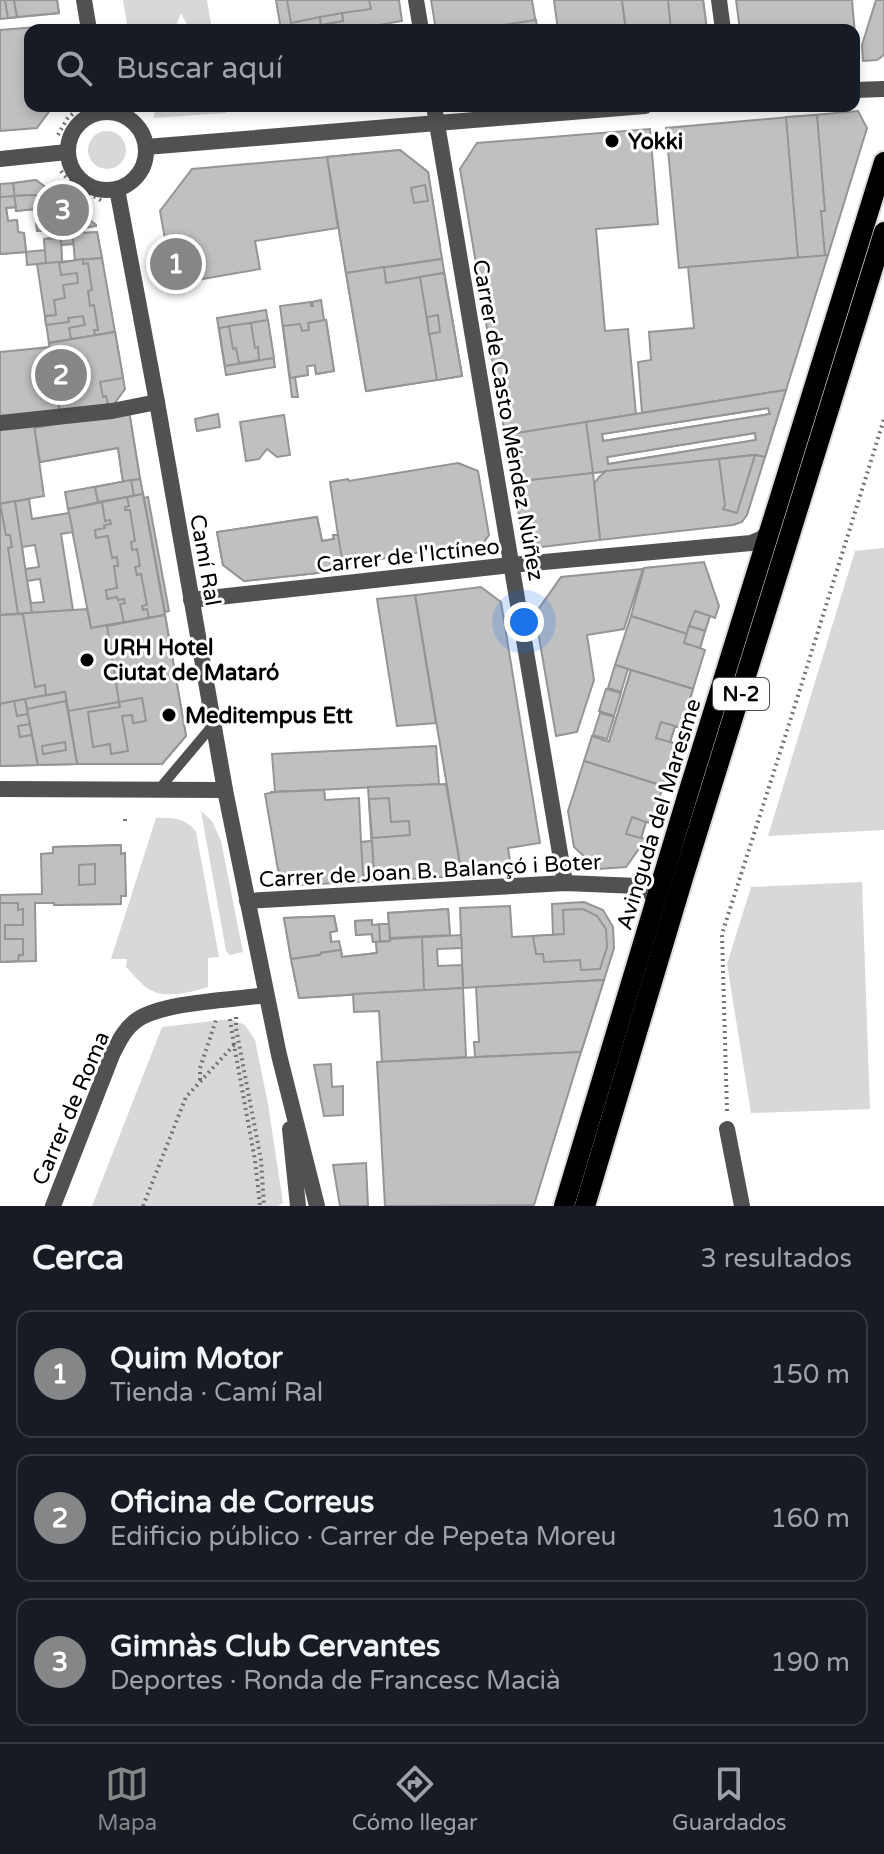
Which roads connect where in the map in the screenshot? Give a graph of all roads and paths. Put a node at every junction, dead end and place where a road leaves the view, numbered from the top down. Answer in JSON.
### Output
{"nodes":[{"id":1,"x":84,"y":0,"type":"edge"},
{"id":2,"x":416,"y":0,"type":"edge"},
{"id":3,"x":719,"y":0,"type":"edge"},
{"id":4,"x":88,"y":24,"type":"edge"},
{"id":5,"x":420,"y":24,"type":"edge"},
{"id":6,"x":722,"y":24,"type":"edge"},
{"id":7,"x":884,"y":89,"type":"edge"},
{"id":8,"x":860,"y":90,"type":"edge"},
{"id":9,"x":96,"y":112,"type":"edge"},
{"id":10,"x":114,"y":112,"type":"edge"},
{"id":11,"x":435,"y":112,"type":"edge"},
{"id":12,"x":576,"y":112,"type":"edge"},
{"id":13,"x":437,"y":124,"type":"junction"},
{"id":14,"x":146,"y":147,"type":"junction"},
{"id":15,"x":67,"y":152,"type":"junction"},
{"id":16,"x":0,"y":159,"type":"edge"},
{"id":17,"x":884,"y":162,"type":"edge"},
{"id":18,"x":117,"y":189,"type":"junction"},
{"id":19,"x":884,"y":232,"type":"edge"},
{"id":20,"x":157,"y":402,"type":"junction"},
{"id":21,"x":884,"y":419,"type":"edge"},
{"id":22,"x":0,"y":423,"type":"edge"},
{"id":23,"x":770,"y":531,"type":"junction"},
{"id":24,"x":511,"y":565,"type":"junction"},
{"id":25,"x":191,"y":600,"type":"junction"},
{"id":26,"x":213,"y":725,"type":"junction"},
{"id":27,"x":160,"y":788,"type":"junction"},
{"id":28,"x":0,"y":789,"type":"edge"},
{"id":29,"x":225,"y":790,"type":"junction"},
{"id":30,"x":565,"y":883,"type":"junction"},
{"id":31,"x":247,"y":901,"type":"junction"},
{"id":32,"x":656,"y":901,"type":"junction"},
{"id":33,"x":266,"y":995,"type":"junction"},
{"id":34,"x":237,"y":999,"type":"junction"},
{"id":35,"x":230,"y":1019,"type":"dead end"},
{"id":36,"x":216,"y":1020,"type":"dead end"},
{"id":37,"x":234,"y":1045,"type":"junction"},
{"id":38,"x":285,"y":1080,"type":"junction"},
{"id":39,"x":200,"y":1082,"type":"junction"},
{"id":40,"x":727,"y":1129,"type":"joint"},
{"id":41,"x":53,"y":1206,"type":"edge"},
{"id":42,"x":143,"y":1206,"type":"edge"},
{"id":43,"x":262,"y":1206,"type":"edge"},
{"id":44,"x":298,"y":1206,"type":"edge"},
{"id":45,"x":317,"y":1206,"type":"edge"},
{"id":46,"x":564,"y":1206,"type":"edge"},
{"id":47,"x":585,"y":1206,"type":"edge"},
{"id":48,"x":742,"y":1206,"type":"edge"}],
"edges":[{"from":1,"to":4,"type":"street"},
{"from":2,"to":5,"type":"street"},
{"from":3,"to":6,"type":"street"},
{"from":7,"to":8,"type":"street"},
{"from":9,"to":15,"type":"street"},
{"from":10,"to":14,"type":"street"},
{"from":11,"to":13,"type":"street","name":"Carrer de Casto Méndez Núñez"},
{"from":12,"to":13,"type":"street"},
{"from":13,"to":14,"type":"street"},
{"from":13,"to":24,"type":"street","name":"Carrer de Casto Méndez Núñez"},
{"from":14,"to":18,"type":"street"},
{"from":15,"to":16,"type":"street"},
{"from":15,"to":18,"type":"street"},
{"from":17,"to":23,"type":"main road","name":"Avinguda del Maresme","number":"N-2"},
{"from":18,"to":20,"type":"street","name":"Camí Ral"},
{"from":19,"to":47,"type":"main road","name":"Avinguda del Maresme","number":"N-2"},
{"from":20,"to":22,"type":"street"},
{"from":20,"to":25,"type":"street","name":"Camí Ral"},
{"from":21,"to":40,"type":"path"},
{"from":23,"to":24,"type":"street","name":"Carrer de l'Ictíneo"},
{"from":23,"to":32,"type":"main road","name":"Avinguda del Maresme","number":"N-2"},
{"from":24,"to":25,"type":"street","name":"Carrer de l'Ictíneo"},
{"from":24,"to":30,"type":"street","name":"Carrer de Casto Méndez Núñez"},
{"from":25,"to":26,"type":"street","name":"Camí Ral"},
{"from":26,"to":27,"type":"lane"},
{"from":26,"to":29,"type":"street","name":"Camí Ral"},
{"from":27,"to":28,"type":"street"},
{"from":27,"to":29,"type":"street"},
{"from":29,"to":31,"type":"street","name":"Camí Ral"},
{"from":30,"to":31,"type":"street","name":"Carrer de Joan B. Balançó i Boter"},
{"from":30,"to":32,"type":"street","name":"Carrer de Joan B. Balançó i Boter"},
{"from":31,"to":33,"type":"street","name":"Camí Ral"},
{"from":32,"to":46,"type":"main road","name":"Avinguda del Maresme","number":"N-2"},
{"from":33,"to":34,"type":"street","name":"Carrer de Roma"},
{"from":33,"to":38,"type":"street","name":"Camí Ral"},
{"from":34,"to":41,"type":"street","name":"Carrer de Roma"},
{"from":34,"to":43,"type":"path"},
{"from":35,"to":37,"type":"path"},
{"from":36,"to":39,"type":"path"},
{"from":37,"to":39,"type":"path"},
{"from":37,"to":43,"type":"path"},
{"from":38,"to":44,"type":"street","name":"Camí Ral"},
{"from":38,"to":45,"type":"street","name":"Camí Ral"},
{"from":39,"to":42,"type":"path"},
{"from":40,"to":48,"type":"street"}]}
